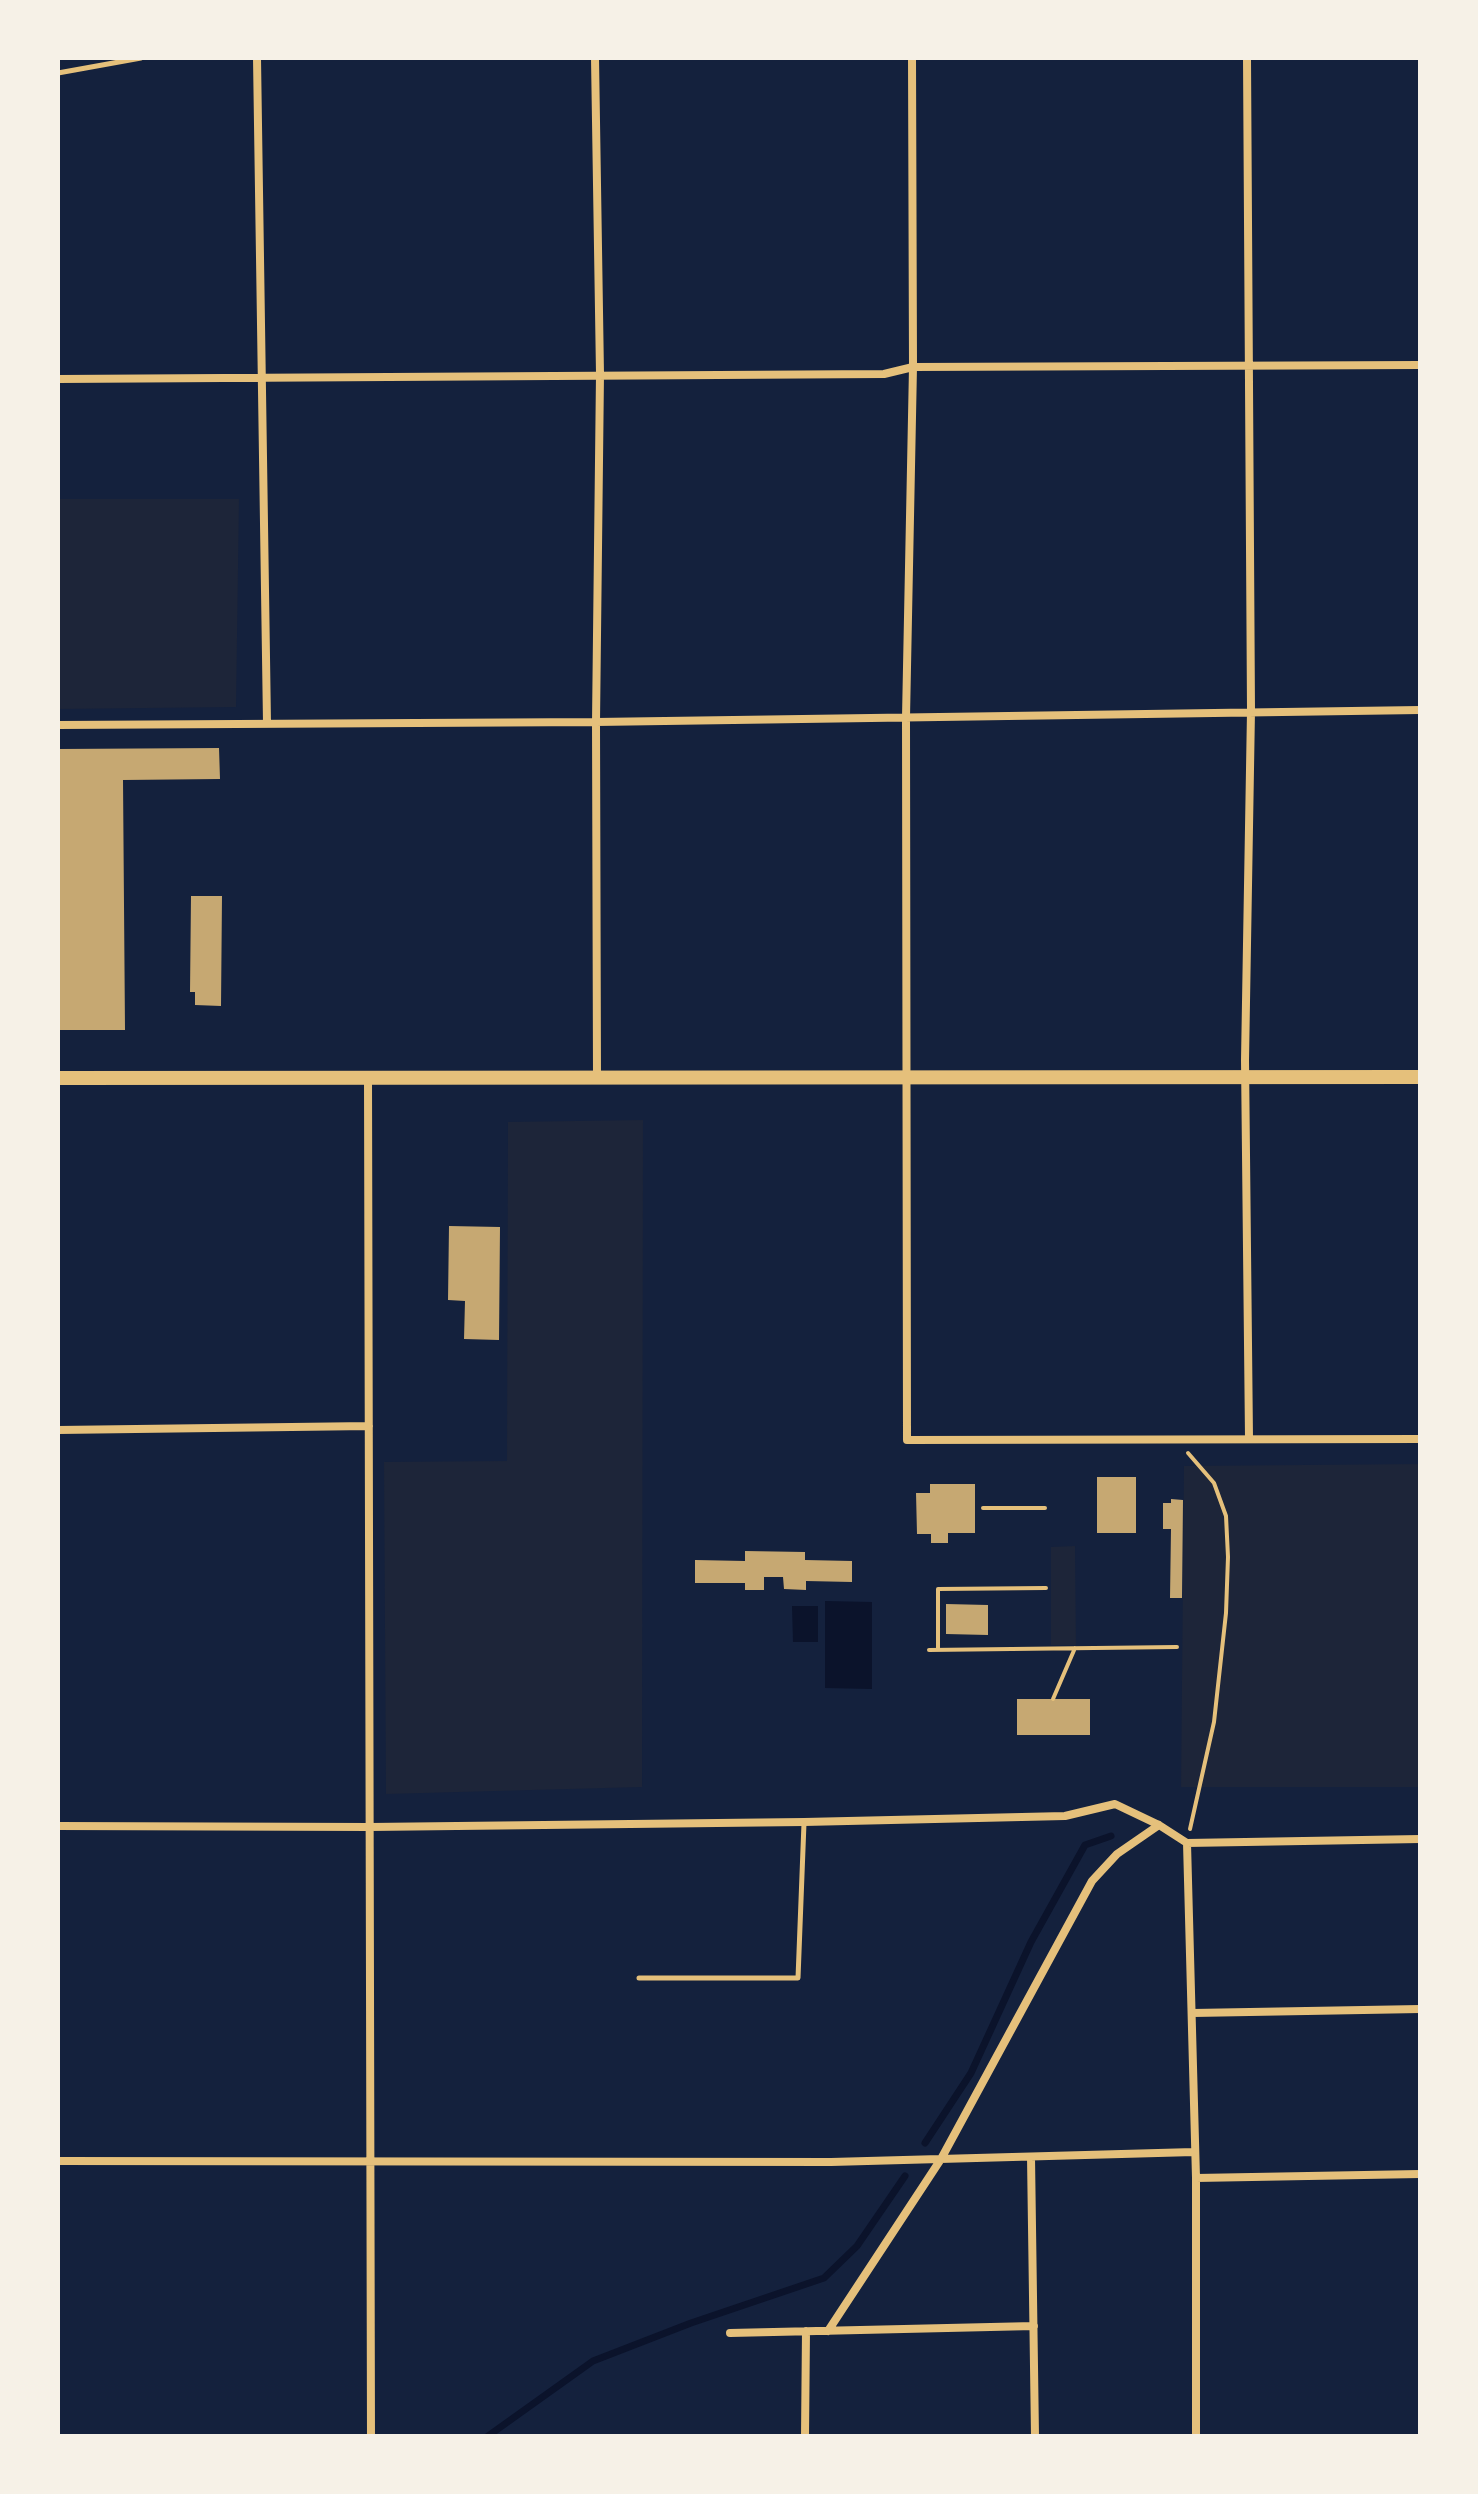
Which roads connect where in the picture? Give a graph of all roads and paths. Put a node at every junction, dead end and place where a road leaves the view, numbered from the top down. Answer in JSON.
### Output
{"nodes":[{"id":1,"x":141,"y":58,"type":"edge"},
{"id":2,"x":257,"y":58,"type":"edge"},
{"id":3,"x":595,"y":58,"type":"edge"},
{"id":4,"x":912,"y":58,"type":"edge"},
{"id":5,"x":1247,"y":58,"type":"edge"},
{"id":6,"x":58,"y":73,"type":"edge"},
{"id":7,"x":1420,"y":365,"type":"edge"},
{"id":8,"x":1248,"y":366,"type":"junction"},
{"id":9,"x":913,"y":367,"type":"junction"},
{"id":10,"x":600,"y":374,"type":"junction"},
{"id":11,"x":263,"y":378,"type":"junction"},
{"id":12,"x":58,"y":379,"type":"edge"},
{"id":13,"x":1420,"y":710,"type":"edge"},
{"id":14,"x":1251,"y":711,"type":"junction"},
{"id":15,"x":906,"y":717,"type":"junction"},
{"id":16,"x":596,"y":722,"type":"junction"},
{"id":17,"x":267,"y":723,"type":"junction"},
{"id":18,"x":58,"y":725,"type":"edge"},
{"id":19,"x":906,"y":1076,"type":"junction"},
{"id":20,"x":1245,"y":1076,"type":"junction"},
{"id":21,"x":1420,"y":1077,"type":"edge"},
{"id":22,"x":58,"y":1078,"type":"edge"},
{"id":23,"x":597,"y":1078,"type":"junction"},
{"id":24,"x":368,"y":1079,"type":"junction"},
{"id":25,"x":369,"y":1426,"type":"junction"},
{"id":26,"x":58,"y":1430,"type":"edge"},
{"id":27,"x":1249,"y":1438,"type":"junction"},
{"id":28,"x":1175,"y":1439,"type":"junction"},
{"id":29,"x":1420,"y":1439,"type":"edge"},
{"id":30,"x":983,"y":1508,"type":"dead end"},
{"id":31,"x":1045,"y":1508,"type":"dead end"},
{"id":32,"x":1046,"y":1588,"type":"dead end"},
{"id":33,"x":1177,"y":1647,"type":"dead end"},
{"id":34,"x":1075,"y":1648,"type":"junction"},
{"id":35,"x":938,"y":1649,"type":"junction"},
{"id":36,"x":929,"y":1650,"type":"dead end"},
{"id":37,"x":1053,"y":1699,"type":"dead end"},
{"id":38,"x":804,"y":1822,"type":"junction"},
{"id":39,"x":1159,"y":1825,"type":"junction"},
{"id":40,"x":58,"y":1826,"type":"edge"},
{"id":41,"x":370,"y":1827,"type":"junction"},
{"id":42,"x":1420,"y":1839,"type":"edge"},
{"id":43,"x":1187,"y":1843,"type":"junction"},
{"id":44,"x":639,"y":1978,"type":"dead end"},
{"id":45,"x":1420,"y":2009,"type":"edge"},
{"id":46,"x":1193,"y":2013,"type":"junction"},
{"id":47,"x":1194,"y":2152,"type":"junction"},
{"id":48,"x":1031,"y":2157,"type":"junction"},
{"id":49,"x":941,"y":2159,"type":"junction"},
{"id":50,"x":371,"y":2160,"type":"junction"},
{"id":51,"x":58,"y":2161,"type":"edge"},
{"id":52,"x":1420,"y":2174,"type":"edge"},
{"id":53,"x":1196,"y":2178,"type":"junction"},
{"id":54,"x":1034,"y":2326,"type":"junction"},
{"id":55,"x":806,"y":2331,"type":"junction"},
{"id":56,"x":828,"y":2331,"type":"junction"},
{"id":57,"x":730,"y":2333,"type":"dead end"},
{"id":58,"x":371,"y":2436,"type":"edge"},
{"id":59,"x":805,"y":2436,"type":"edge"},
{"id":60,"x":1035,"y":2436,"type":"edge"},
{"id":61,"x":1196,"y":2436,"type":"edge"}],
"edges":[{"from":1,"to":6,"type":"lane"},
{"from":2,"to":11,"type":"street"},
{"from":3,"to":10,"type":"street"},
{"from":4,"to":9,"type":"street"},
{"from":5,"to":8,"type":"street"},
{"from":7,"to":8,"type":"street"},
{"from":8,"to":9,"type":"street"},
{"from":8,"to":14,"type":"street"},
{"from":9,"to":10,"type":"street"},
{"from":9,"to":15,"type":"street"},
{"from":10,"to":11,"type":"street"},
{"from":10,"to":16,"type":"street"},
{"from":11,"to":12,"type":"street"},
{"from":11,"to":17,"type":"street"},
{"from":13,"to":14,"type":"street"},
{"from":14,"to":15,"type":"street"},
{"from":14,"to":20,"type":"street"},
{"from":15,"to":16,"type":"street"},
{"from":15,"to":19,"type":"street"},
{"from":16,"to":17,"type":"street"},
{"from":16,"to":23,"type":"street"},
{"from":17,"to":18,"type":"street"},
{"from":19,"to":20,"type":"main road"},
{"from":19,"to":23,"type":"main road"},
{"from":19,"to":28,"type":"street"},
{"from":20,"to":21,"type":"main road"},
{"from":20,"to":27,"type":"street"},
{"from":22,"to":24,"type":"main road"},
{"from":23,"to":24,"type":"main road"},
{"from":24,"to":25,"type":"street"},
{"from":25,"to":26,"type":"street"},
{"from":25,"to":41,"type":"street"},
{"from":27,"to":28,"type":"street"},
{"from":27,"to":29,"type":"street"},
{"from":28,"to":43,"type":"path"},
{"from":30,"to":31,"type":"path"},
{"from":32,"to":35,"type":"path"},
{"from":33,"to":34,"type":"path"},
{"from":34,"to":35,"type":"path"},
{"from":34,"to":37,"type":"path"},
{"from":35,"to":36,"type":"path"},
{"from":38,"to":39,"type":"street"},
{"from":38,"to":41,"type":"street"},
{"from":38,"to":44,"type":"lane"},
{"from":39,"to":43,"type":"street"},
{"from":39,"to":49,"type":"street"},
{"from":40,"to":41,"type":"street"},
{"from":41,"to":50,"type":"street"},
{"from":42,"to":43,"type":"street"},
{"from":43,"to":46,"type":"street"},
{"from":45,"to":46,"type":"street"},
{"from":46,"to":47,"type":"street"},
{"from":47,"to":48,"type":"street"},
{"from":47,"to":53,"type":"street"},
{"from":48,"to":49,"type":"street"},
{"from":48,"to":54,"type":"street"},
{"from":49,"to":50,"type":"street"},
{"from":49,"to":56,"type":"street"},
{"from":50,"to":51,"type":"street"},
{"from":50,"to":58,"type":"street"},
{"from":52,"to":53,"type":"street"},
{"from":53,"to":61,"type":"street"},
{"from":54,"to":56,"type":"street"},
{"from":54,"to":60,"type":"street"},
{"from":55,"to":56,"type":"street"},
{"from":55,"to":57,"type":"street"},
{"from":55,"to":59,"type":"street"}]}
